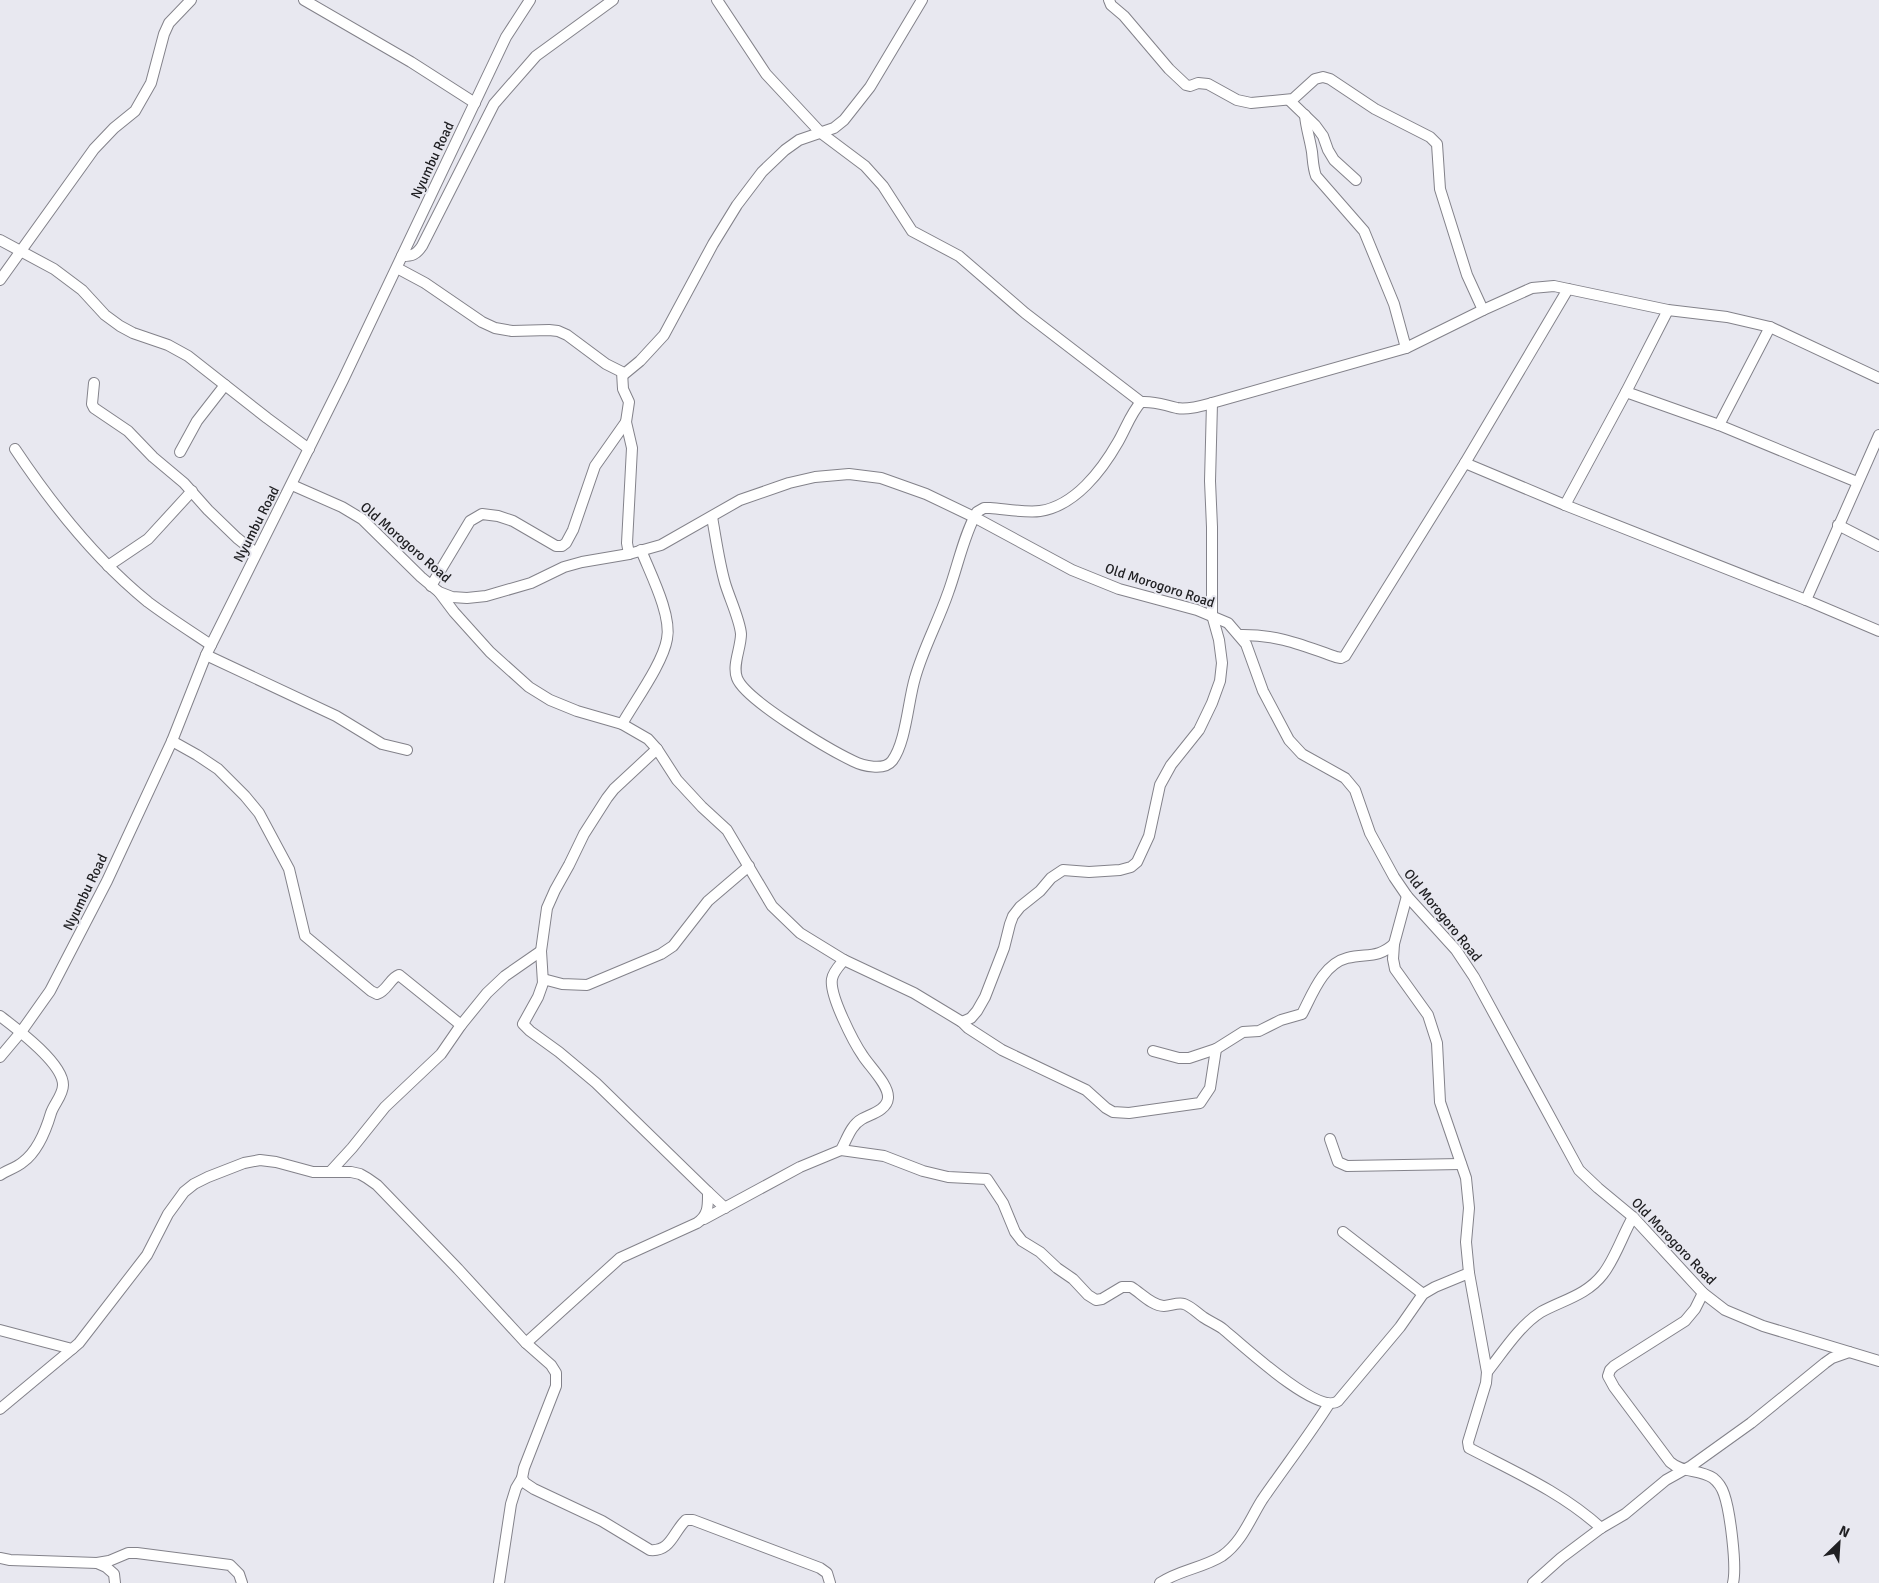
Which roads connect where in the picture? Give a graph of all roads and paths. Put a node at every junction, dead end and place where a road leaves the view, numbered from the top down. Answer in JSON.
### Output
{"nodes":[{"id":1,"x":191,"y":0,"type":"edge"},
{"id":2,"x":304,"y":0,"type":"edge"},
{"id":3,"x":530,"y":0,"type":"edge"},
{"id":4,"x":613,"y":0,"type":"edge"},
{"id":5,"x":717,"y":0,"type":"edge"},
{"id":6,"x":922,"y":0,"type":"edge"},
{"id":7,"x":1109,"y":0,"type":"edge"},
{"id":8,"x":1289,"y":100,"type":"junction"},
{"id":9,"x":474,"y":103,"type":"junction"},
{"id":10,"x":1305,"y":115,"type":"junction"},
{"id":11,"x":820,"y":133,"type":"junction"},
{"id":12,"x":1356,"y":180,"type":"dead end"},
{"id":13,"x":0,"y":240,"type":"edge"},
{"id":14,"x":21,"y":252,"type":"junction"},
{"id":15,"x":402,"y":256,"type":"junction"},
{"id":16,"x":397,"y":268,"type":"junction"},
{"id":17,"x":0,"y":280,"type":"edge"},
{"id":18,"x":1568,"y":289,"type":"junction"},
{"id":19,"x":1483,"y":310,"type":"junction"},
{"id":20,"x":1668,"y":310,"type":"junction"},
{"id":21,"x":1770,"y":327,"type":"junction"},
{"id":22,"x":1406,"y":348,"type":"junction"},
{"id":23,"x":623,"y":375,"type":"junction"},
{"id":24,"x":1879,"y":378,"type":"edge"},
{"id":25,"x":94,"y":382,"type":"dead end"},
{"id":26,"x":225,"y":385,"type":"junction"},
{"id":27,"x":1626,"y":392,"type":"junction"},
{"id":28,"x":1141,"y":402,"type":"junction"},
{"id":29,"x":1212,"y":403,"type":"junction"},
{"id":30,"x":626,"y":422,"type":"junction"},
{"id":31,"x":1719,"y":425,"type":"junction"},
{"id":32,"x":1879,"y":435,"type":"edge"},
{"id":33,"x":1876,"y":447,"type":"edge"},
{"id":34,"x":309,"y":449,"type":"junction"},
{"id":35,"x":15,"y":450,"type":"dead end"},
{"id":36,"x":180,"y":452,"type":"dead end"},
{"id":37,"x":1465,"y":463,"type":"junction"},
{"id":38,"x":1858,"y":482,"type":"junction"},
{"id":39,"x":292,"y":485,"type":"junction"},
{"id":40,"x":192,"y":491,"type":"junction"},
{"id":41,"x":1564,"y":505,"type":"junction"},
{"id":42,"x":712,"y":516,"type":"junction"},
{"id":43,"x":974,"y":517,"type":"junction"},
{"id":44,"x":1838,"y":525,"type":"junction"},
{"id":45,"x":1879,"y":546,"type":"edge"},
{"id":46,"x":641,"y":550,"type":"junction"},
{"id":47,"x":256,"y":553,"type":"junction"},
{"id":48,"x":629,"y":554,"type":"junction"},
{"id":49,"x":108,"y":566,"type":"junction"},
{"id":50,"x":435,"y":589,"type":"junction"},
{"id":51,"x":1806,"y":600,"type":"junction"},
{"id":52,"x":1212,"y":615,"type":"junction"},
{"id":53,"x":1879,"y":631,"type":"edge"},
{"id":54,"x":1239,"y":635,"type":"junction"},
{"id":55,"x":211,"y":645,"type":"junction"},
{"id":56,"x":206,"y":655,"type":"junction"},
{"id":57,"x":622,"y":724,"type":"junction"},
{"id":58,"x":172,"y":741,"type":"junction"},
{"id":59,"x":657,"y":749,"type":"junction"},
{"id":60,"x":407,"y":750,"type":"dead end"},
{"id":61,"x":749,"y":866,"type":"junction"},
{"id":62,"x":1407,"y":896,"type":"junction"},
{"id":63,"x":1394,"y":944,"type":"junction"},
{"id":64,"x":540,"y":951,"type":"junction"},
{"id":65,"x":844,"y":960,"type":"junction"},
{"id":66,"x":543,"y":979,"type":"junction"},
{"id":67,"x":0,"y":1016,"type":"edge"},
{"id":68,"x":962,"y":1022,"type":"junction"},
{"id":69,"x":461,"y":1025,"type":"junction"},
{"id":70,"x":21,"y":1032,"type":"junction"},
{"id":71,"x":1216,"y":1049,"type":"junction"},
{"id":72,"x":1153,"y":1051,"type":"dead end"},
{"id":73,"x":0,"y":1057,"type":"edge"},
{"id":74,"x":1330,"y":1139,"type":"dead end"},
{"id":75,"x":841,"y":1150,"type":"junction"},
{"id":76,"x":1461,"y":1164,"type":"junction"},
{"id":77,"x":330,"y":1172,"type":"junction"},
{"id":78,"x":0,"y":1175,"type":"edge"},
{"id":79,"x":708,"y":1192,"type":"junction"},
{"id":80,"x":725,"y":1208,"type":"junction"},
{"id":81,"x":1634,"y":1216,"type":"junction"},
{"id":82,"x":704,"y":1219,"type":"junction"},
{"id":83,"x":1343,"y":1232,"type":"dead end"},
{"id":84,"x":1469,"y":1273,"type":"junction"},
{"id":85,"x":1703,"y":1293,"type":"junction"},
{"id":86,"x":1423,"y":1294,"type":"junction"},
{"id":87,"x":0,"y":1330,"type":"edge"},
{"id":88,"x":526,"y":1343,"type":"junction"},
{"id":89,"x":72,"y":1349,"type":"junction"},
{"id":90,"x":1849,"y":1352,"type":"junction"},
{"id":91,"x":1879,"y":1361,"type":"edge"},
{"id":92,"x":1487,"y":1372,"type":"junction"},
{"id":93,"x":1330,"y":1404,"type":"junction"},
{"id":94,"x":0,"y":1409,"type":"edge"},
{"id":95,"x":1683,"y":1470,"type":"junction"},
{"id":96,"x":522,"y":1478,"type":"junction"},
{"id":97,"x":1601,"y":1528,"type":"junction"},
{"id":98,"x":0,"y":1558,"type":"edge"},
{"id":99,"x":97,"y":1562,"type":"junction"},
{"id":100,"x":115,"y":1583,"type":"edge"},
{"id":101,"x":242,"y":1583,"type":"edge"},
{"id":102,"x":499,"y":1583,"type":"edge"},
{"id":103,"x":830,"y":1583,"type":"edge"},
{"id":104,"x":1160,"y":1583,"type":"edge"},
{"id":105,"x":1533,"y":1583,"type":"edge"},
{"id":106,"x":1733,"y":1583,"type":"edge"}],
"edges":[{"from":1,"to":14,"type":"street"},
{"from":2,"to":9,"type":"street"},
{"from":3,"to":9,"type":"street","name":"Nyumbu Road"},
{"from":4,"to":15,"type":"street"},
{"from":5,"to":11,"type":"street"},
{"from":6,"to":11,"type":"street"},
{"from":7,"to":8,"type":"street"},
{"from":8,"to":10,"type":"street"},
{"from":8,"to":19,"type":"street"},
{"from":9,"to":15,"type":"street","name":"Nyumbu Road"},
{"from":10,"to":12,"type":"street"},
{"from":10,"to":22,"type":"street"},
{"from":11,"to":23,"type":"street"},
{"from":11,"to":28,"type":"street"},
{"from":13,"to":14,"type":"street"},
{"from":14,"to":17,"type":"street"},
{"from":14,"to":26,"type":"street"},
{"from":15,"to":16,"type":"street","name":"Nyumbu Road"},
{"from":16,"to":23,"type":"street"},
{"from":16,"to":34,"type":"street","name":"Nyumbu Road"},
{"from":18,"to":19,"type":"street"},
{"from":18,"to":20,"type":"street"},
{"from":18,"to":37,"type":"street"},
{"from":19,"to":22,"type":"street"},
{"from":20,"to":21,"type":"street"},
{"from":20,"to":27,"type":"street"},
{"from":21,"to":24,"type":"street"},
{"from":21,"to":31,"type":"street"},
{"from":22,"to":29,"type":"street"},
{"from":23,"to":30,"type":"street"},
{"from":25,"to":40,"type":"street"},
{"from":26,"to":34,"type":"street"},
{"from":26,"to":36,"type":"street"},
{"from":27,"to":31,"type":"street"},
{"from":27,"to":41,"type":"street"},
{"from":28,"to":29,"type":"street"},
{"from":28,"to":43,"type":"street"},
{"from":29,"to":52,"type":"street"},
{"from":30,"to":48,"type":"street"},
{"from":30,"to":50,"type":"street"},
{"from":31,"to":38,"type":"street"},
{"from":32,"to":33,"type":"street"},
{"from":33,"to":38,"type":"street"},
{"from":34,"to":39,"type":"street","name":"Nyumbu Road"},
{"from":35,"to":49,"type":"street"},
{"from":37,"to":41,"type":"street"},
{"from":37,"to":54,"type":"street"},
{"from":38,"to":44,"type":"street"},
{"from":39,"to":47,"type":"street","name":"Nyumbu Road"},
{"from":39,"to":50,"type":"street","name":"Old Morogoro Road"},
{"from":40,"to":47,"type":"street"},
{"from":40,"to":49,"type":"street"},
{"from":41,"to":51,"type":"street"},
{"from":42,"to":43,"type":"street","name":"Old Morogoro Road"},
{"from":42,"to":43,"type":"street"},
{"from":42,"to":46,"type":"street","name":"Old Morogoro Road"},
{"from":43,"to":52,"type":"street","name":"Old Morogoro Road"},
{"from":44,"to":45,"type":"street"},
{"from":44,"to":51,"type":"street"},
{"from":46,"to":48,"type":"street","name":"Old Morogoro Road"},
{"from":46,"to":57,"type":"street"},
{"from":47,"to":55,"type":"street","name":"Nyumbu Road"},
{"from":48,"to":50,"type":"street","name":"Old Morogoro Road"},
{"from":49,"to":55,"type":"street"},
{"from":50,"to":57,"type":"street"},
{"from":51,"to":53,"type":"street"},
{"from":52,"to":54,"type":"street","name":"Old Morogoro Road"},
{"from":52,"to":68,"type":"street"},
{"from":54,"to":62,"type":"street","name":"Old Morogoro Road"},
{"from":55,"to":56,"type":"street","name":"Nyumbu Road"},
{"from":56,"to":58,"type":"street","name":"Nyumbu Road"},
{"from":56,"to":60,"type":"street"},
{"from":57,"to":59,"type":"street"},
{"from":58,"to":69,"type":"street"},
{"from":58,"to":70,"type":"street","name":"Nyumbu Road"},
{"from":59,"to":61,"type":"street"},
{"from":59,"to":64,"type":"street"},
{"from":61,"to":65,"type":"street"},
{"from":61,"to":66,"type":"street"},
{"from":62,"to":63,"type":"street"},
{"from":62,"to":81,"type":"street","name":"Old Morogoro Road"},
{"from":63,"to":71,"type":"street"},
{"from":63,"to":76,"type":"street"},
{"from":64,"to":66,"type":"street"},
{"from":64,"to":69,"type":"street"},
{"from":65,"to":68,"type":"street"},
{"from":65,"to":75,"type":"street"},
{"from":66,"to":79,"type":"street"},
{"from":67,"to":70,"type":"street"},
{"from":68,"to":71,"type":"street"},
{"from":69,"to":77,"type":"street"},
{"from":70,"to":73,"type":"street","name":"Nyumbu Road"},
{"from":70,"to":78,"type":"street"},
{"from":71,"to":72,"type":"street"},
{"from":74,"to":76,"type":"street"},
{"from":75,"to":80,"type":"street"},
{"from":75,"to":93,"type":"street"},
{"from":76,"to":84,"type":"street"},
{"from":77,"to":88,"type":"street"},
{"from":77,"to":89,"type":"street"},
{"from":79,"to":80,"type":"street"},
{"from":79,"to":82,"type":"street"},
{"from":80,"to":82,"type":"street"},
{"from":81,"to":85,"type":"street","name":"Old Morogoro Road"},
{"from":81,"to":92,"type":"street"},
{"from":82,"to":88,"type":"street"},
{"from":83,"to":86,"type":"street"},
{"from":84,"to":86,"type":"street"},
{"from":84,"to":92,"type":"street"},
{"from":85,"to":90,"type":"street","name":"Old Morogoro Road"},
{"from":85,"to":95,"type":"street"},
{"from":86,"to":93,"type":"street"},
{"from":87,"to":89,"type":"street"},
{"from":88,"to":96,"type":"street"},
{"from":89,"to":94,"type":"street"},
{"from":90,"to":91,"type":"street","name":"Old Morogoro Road"},
{"from":90,"to":95,"type":"street"},
{"from":92,"to":97,"type":"street"},
{"from":93,"to":104,"type":"street"},
{"from":95,"to":97,"type":"street"},
{"from":95,"to":106,"type":"street"},
{"from":96,"to":102,"type":"street"},
{"from":96,"to":103,"type":"street"},
{"from":97,"to":105,"type":"street"},
{"from":98,"to":99,"type":"street"},
{"from":99,"to":100,"type":"street"},
{"from":99,"to":101,"type":"street"}]}
